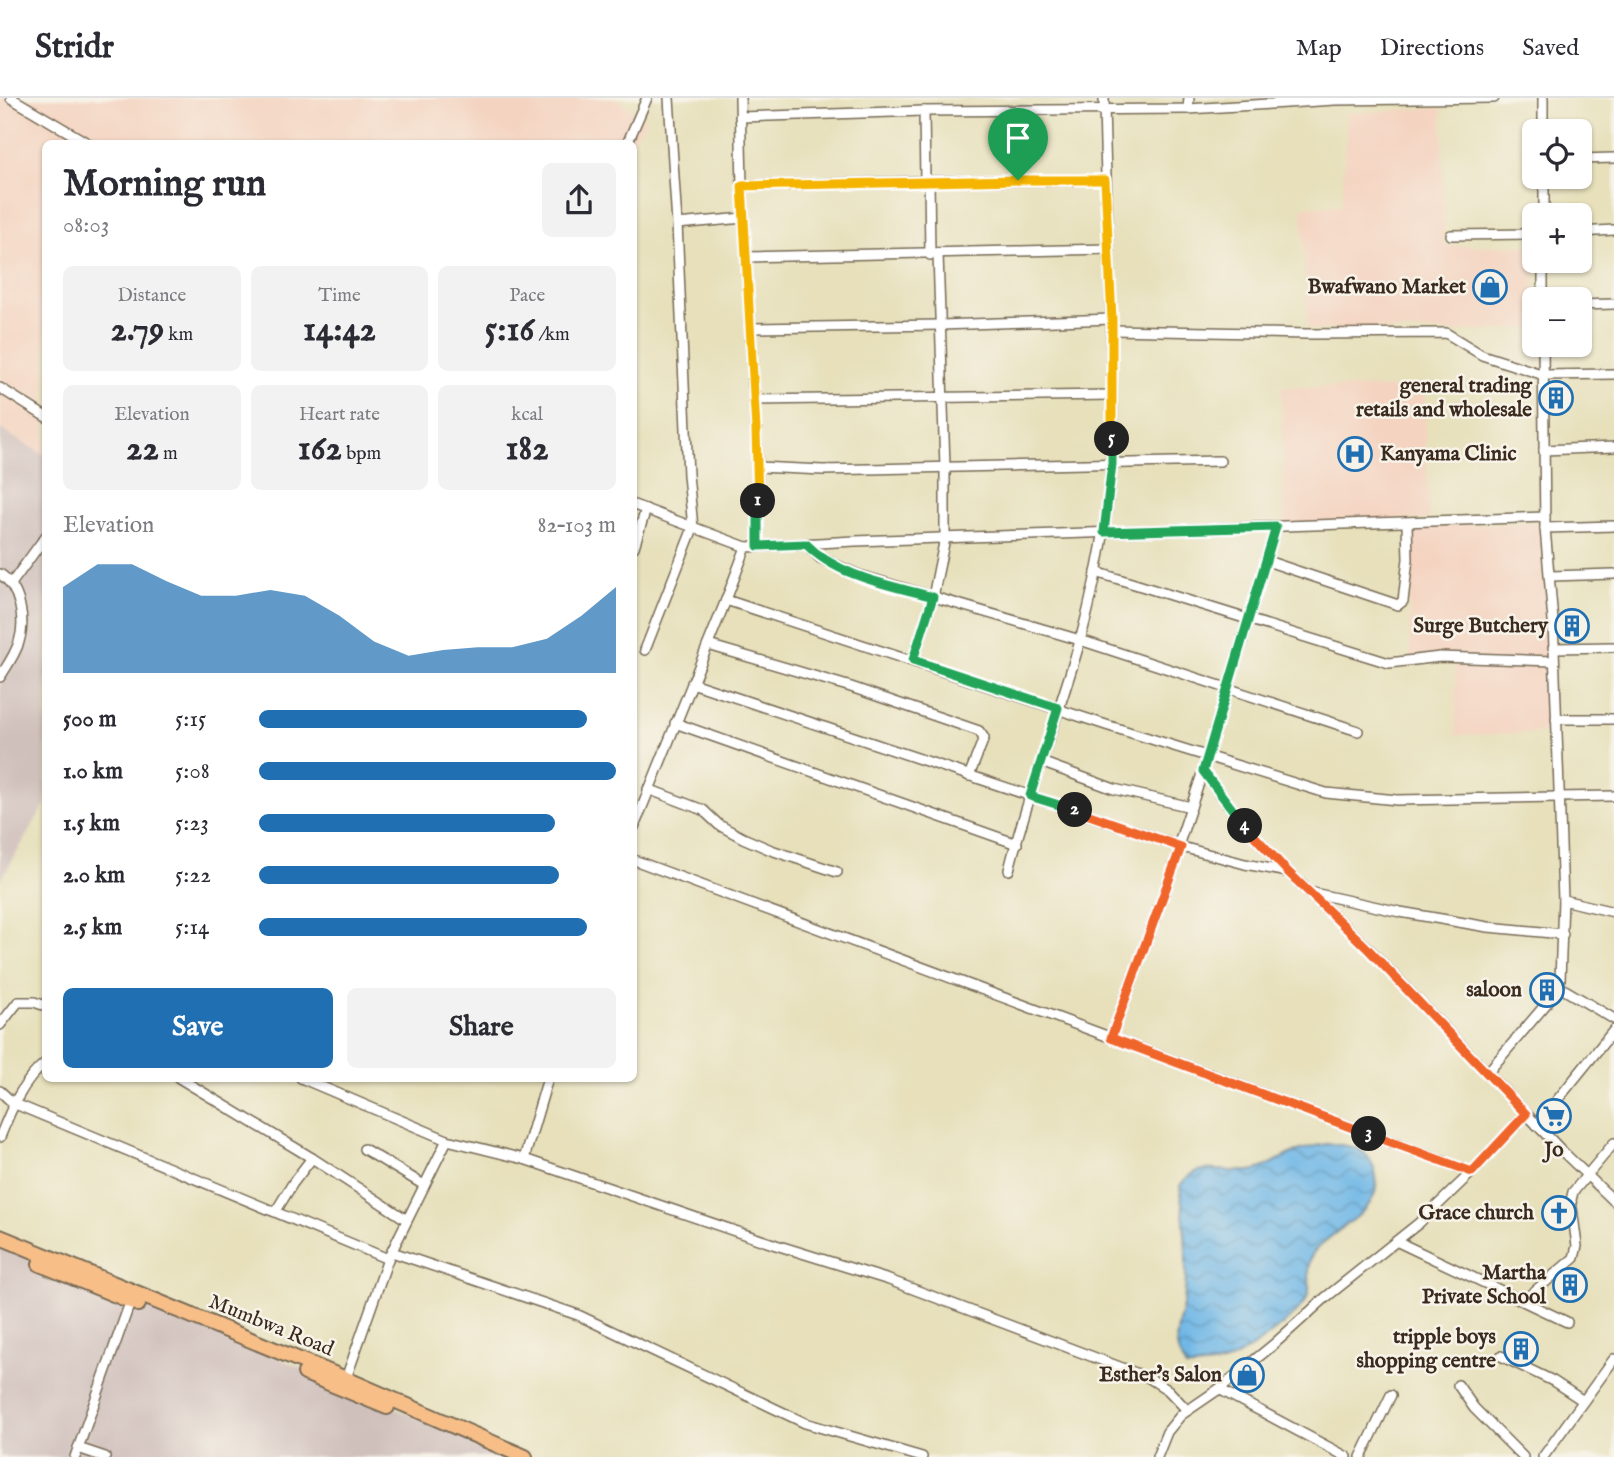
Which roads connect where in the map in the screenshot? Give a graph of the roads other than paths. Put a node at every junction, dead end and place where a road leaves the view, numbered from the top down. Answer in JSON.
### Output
{"nodes":[{"id":1,"x":11,"y":98,"type":"edge"},
{"id":2,"x":647,"y":98,"type":"edge"},
{"id":3,"x":668,"y":98,"type":"edge"},
{"id":4,"x":740,"y":98,"type":"edge"},
{"id":5,"x":1104,"y":98,"type":"edge"},
{"id":6,"x":1189,"y":98,"type":"edge"},
{"id":7,"x":1452,"y":98,"type":"edge"},
{"id":8,"x":1494,"y":98,"type":"edge"},
{"id":9,"x":1543,"y":98,"type":"edge"},
{"id":10,"x":1262,"y":102,"type":"edge"},
{"id":11,"x":1188,"y":109,"type":"junction"},
{"id":12,"x":1104,"y":110,"type":"junction"},
{"id":13,"x":924,"y":111,"type":"junction"},
{"id":14,"x":740,"y":117,"type":"junction"},
{"id":15,"x":1543,"y":119,"type":"edge"},
{"id":16,"x":82,"y":140,"type":"edge"},
{"id":17,"x":629,"y":140,"type":"edge"},
{"id":18,"x":1614,"y":158,"type":"edge"},
{"id":19,"x":1592,"y":159,"type":"edge"},
{"id":20,"x":1105,"y":180,"type":"junction"},
{"id":21,"x":927,"y":181,"type":"junction"},
{"id":22,"x":742,"y":186,"type":"junction"},
{"id":23,"x":744,"y":218,"type":"junction"},
{"id":24,"x":677,"y":224,"type":"junction"},
{"id":25,"x":1614,"y":230,"type":"edge"},
{"id":26,"x":1592,"y":231,"type":"edge"},
{"id":27,"x":1451,"y":234,"type":"dead end"},
{"id":28,"x":1522,"y":234,"type":"edge"},
{"id":29,"x":1109,"y":249,"type":"junction"},
{"id":30,"x":934,"y":254,"type":"junction"},
{"id":31,"x":746,"y":257,"type":"junction"},
{"id":32,"x":1614,"y":304,"type":"edge"},
{"id":33,"x":1592,"y":305,"type":"edge"},
{"id":34,"x":1112,"y":319,"type":"junction"},
{"id":35,"x":941,"y":325,"type":"junction"},
{"id":36,"x":750,"y":328,"type":"junction"},
{"id":37,"x":1112,"y":330,"type":"junction"},
{"id":38,"x":1543,"y":357,"type":"edge"},
{"id":39,"x":1544,"y":374,"type":"junction"},
{"id":40,"x":1614,"y":374,"type":"edge"},
{"id":41,"x":0,"y":388,"type":"edge"},
{"id":42,"x":1112,"y":395,"type":"junction"},
{"id":43,"x":941,"y":397,"type":"junction"},
{"id":44,"x":754,"y":400,"type":"junction"},
{"id":45,"x":42,"y":414,"type":"edge"},
{"id":46,"x":1614,"y":447,"type":"edge"},
{"id":47,"x":1544,"y":450,"type":"junction"},
{"id":48,"x":1220,"y":461,"type":"dead end"},
{"id":49,"x":1112,"y":464,"type":"junction"},
{"id":50,"x":758,"y":467,"type":"junction"},
{"id":51,"x":945,"y":467,"type":"junction"},
{"id":52,"x":637,"y":506,"type":"edge"},
{"id":53,"x":646,"y":509,"type":"junction"},
{"id":54,"x":1545,"y":522,"type":"junction"},
{"id":55,"x":1407,"y":524,"type":"junction"},
{"id":56,"x":1614,"y":526,"type":"edge"},
{"id":57,"x":1276,"y":527,"type":"junction"},
{"id":58,"x":693,"y":528,"type":"junction"},
{"id":59,"x":1104,"y":532,"type":"junction"},
{"id":60,"x":637,"y":538,"type":"edge"},
{"id":61,"x":945,"y":538,"type":"junction"},
{"id":62,"x":42,"y":541,"type":"edge"},
{"id":63,"x":806,"y":544,"type":"junction"},
{"id":64,"x":758,"y":546,"type":"junction"},
{"id":65,"x":746,"y":547,"type":"junction"},
{"id":66,"x":1267,"y":561,"type":"junction"},
{"id":67,"x":1096,"y":572,"type":"junction"},
{"id":68,"x":1614,"y":573,"type":"edge"},
{"id":69,"x":0,"y":574,"type":"edge"},
{"id":70,"x":1551,"y":576,"type":"junction"},
{"id":71,"x":11,"y":584,"type":"junction"},
{"id":72,"x":933,"y":597,"type":"junction"},
{"id":73,"x":726,"y":600,"type":"junction"},
{"id":74,"x":1248,"y":618,"type":"junction"},
{"id":75,"x":1080,"y":640,"type":"junction"},
{"id":76,"x":708,"y":645,"type":"junction"},
{"id":77,"x":1614,"y":647,"type":"edge"},
{"id":78,"x":1553,"y":649,"type":"junction"},
{"id":79,"x":645,"y":650,"type":"dead end"},
{"id":80,"x":913,"y":660,"type":"junction"},
{"id":81,"x":1554,"y":661,"type":"junction"},
{"id":82,"x":0,"y":677,"type":"edge"},
{"id":83,"x":692,"y":683,"type":"junction"},
{"id":84,"x":1228,"y":687,"type":"junction"},
{"id":85,"x":1058,"y":708,"type":"junction"},
{"id":86,"x":1556,"y":719,"type":"junction"},
{"id":87,"x":1614,"y":719,"type":"edge"},
{"id":88,"x":675,"y":723,"type":"junction"},
{"id":89,"x":1358,"y":732,"type":"dead end"},
{"id":90,"x":1206,"y":755,"type":"junction"},
{"id":91,"x":1041,"y":762,"type":"junction"},
{"id":92,"x":1203,"y":771,"type":"junction"},
{"id":93,"x":970,"y":776,"type":"junction"},
{"id":94,"x":648,"y":789,"type":"junction"},
{"id":95,"x":1030,"y":796,"type":"junction"},
{"id":96,"x":1614,"y":796,"type":"edge"},
{"id":97,"x":1559,"y":797,"type":"junction"},
{"id":98,"x":1191,"y":807,"type":"junction"},
{"id":99,"x":637,"y":819,"type":"edge"},
{"id":100,"x":1017,"y":844,"type":"junction"},
{"id":101,"x":1179,"y":847,"type":"junction"},
{"id":102,"x":637,"y":861,"type":"edge"},
{"id":103,"x":1009,"y":870,"type":"dead end"},
{"id":104,"x":837,"y":872,"type":"dead end"},
{"id":105,"x":1288,"y":872,"type":"junction"},
{"id":106,"x":1308,"y":892,"type":"junction"},
{"id":107,"x":1563,"y":900,"type":"junction"},
{"id":108,"x":1614,"y":912,"type":"edge"},
{"id":109,"x":1563,"y":934,"type":"junction"},
{"id":110,"x":1558,"y":986,"type":"junction"},
{"id":111,"x":42,"y":1005,"type":"edge"},
{"id":112,"x":1614,"y":1019,"type":"edge"},
{"id":113,"x":0,"y":1026,"type":"edge"},
{"id":114,"x":1614,"y":1030,"type":"edge"},
{"id":115,"x":1111,"y":1038,"type":"junction"},
{"id":116,"x":42,"y":1066,"type":"edge"},
{"id":117,"x":1488,"y":1072,"type":"junction"},
{"id":118,"x":186,"y":1082,"type":"edge"},
{"id":119,"x":310,"y":1082,"type":"edge"},
{"id":120,"x":547,"y":1082,"type":"edge"},
{"id":121,"x":0,"y":1091,"type":"edge"},
{"id":122,"x":13,"y":1103,"type":"junction"},
{"id":123,"x":1526,"y":1114,"type":"junction"},
{"id":124,"x":1537,"y":1125,"type":"junction"},
{"id":125,"x":0,"y":1137,"type":"edge"},
{"id":126,"x":447,"y":1140,"type":"junction"},
{"id":127,"x":1614,"y":1143,"type":"edge"},
{"id":128,"x":364,"y":1149,"type":"dead end"},
{"id":129,"x":312,"y":1158,"type":"junction"},
{"id":130,"x":524,"y":1159,"type":"junction"},
{"id":131,"x":1472,"y":1172,"type":"junction"},
{"id":132,"x":1587,"y":1175,"type":"junction"},
{"id":133,"x":424,"y":1185,"type":"junction"},
{"id":134,"x":1614,"y":1201,"type":"edge"},
{"id":135,"x":276,"y":1211,"type":"junction"},
{"id":136,"x":407,"y":1220,"type":"junction"},
{"id":137,"x":0,"y":1237,"type":"edge"},
{"id":138,"x":1398,"y":1242,"type":"junction"},
{"id":139,"x":0,"y":1248,"type":"edge"},
{"id":140,"x":390,"y":1256,"type":"junction"},
{"id":141,"x":132,"y":1296,"type":"junction"},
{"id":142,"x":1523,"y":1301,"type":"junction"},
{"id":143,"x":1567,"y":1322,"type":"dead end"},
{"id":144,"x":1501,"y":1356,"type":"dead end"},
{"id":145,"x":1613,"y":1364,"type":"edge"},
{"id":146,"x":344,"y":1384,"type":"junction"},
{"id":147,"x":1458,"y":1385,"type":"dead end"},
{"id":148,"x":1219,"y":1389,"type":"junction"},
{"id":149,"x":1391,"y":1395,"type":"dead end"},
{"id":150,"x":1582,"y":1401,"type":"junction"},
{"id":151,"x":1187,"y":1410,"type":"junction"},
{"id":152,"x":77,"y":1452,"type":"edge"},
{"id":153,"x":104,"y":1457,"type":"edge"},
{"id":154,"x":504,"y":1457,"type":"edge"},
{"id":155,"x":525,"y":1457,"type":"edge"},
{"id":156,"x":922,"y":1457,"type":"edge"},
{"id":157,"x":1158,"y":1457,"type":"edge"},
{"id":158,"x":1347,"y":1457,"type":"edge"},
{"id":159,"x":1361,"y":1457,"type":"edge"},
{"id":160,"x":1523,"y":1457,"type":"edge"},
{"id":161,"x":1543,"y":1457,"type":"edge"}],
"edges":[{"from":1,"to":16,"type":"street"},
{"from":2,"to":17,"type":"street"},
{"from":3,"to":24,"type":"street"},
{"from":4,"to":14,"type":"street"},
{"from":5,"to":12,"type":"street"},
{"from":6,"to":11,"type":"street"},
{"from":7,"to":8,"type":"street"},
{"from":7,"to":10,"type":"street"},
{"from":9,"to":15,"type":"street"},
{"from":10,"to":11,"type":"street"},
{"from":11,"to":12,"type":"street"},
{"from":12,"to":13,"type":"street"},
{"from":12,"to":20,"type":"street"},
{"from":13,"to":14,"type":"street"},
{"from":13,"to":21,"type":"street"},
{"from":14,"to":22,"type":"street"},
{"from":18,"to":19,"type":"street"},
{"from":20,"to":21,"type":"street"},
{"from":20,"to":29,"type":"street"},
{"from":21,"to":22,"type":"street"},
{"from":21,"to":30,"type":"street"},
{"from":22,"to":23,"type":"street"},
{"from":23,"to":24,"type":"street"},
{"from":23,"to":31,"type":"street"},
{"from":24,"to":58,"type":"street"},
{"from":25,"to":26,"type":"street"},
{"from":27,"to":28,"type":"street"},
{"from":29,"to":30,"type":"street"},
{"from":29,"to":34,"type":"street"},
{"from":30,"to":31,"type":"street"},
{"from":30,"to":35,"type":"street"},
{"from":31,"to":36,"type":"street"},
{"from":32,"to":33,"type":"street"},
{"from":34,"to":35,"type":"street"},
{"from":34,"to":37,"type":"street"},
{"from":35,"to":36,"type":"street"},
{"from":35,"to":43,"type":"street"},
{"from":36,"to":44,"type":"street"},
{"from":37,"to":39,"type":"street"},
{"from":37,"to":42,"type":"street"},
{"from":38,"to":39,"type":"street"},
{"from":39,"to":40,"type":"street"},
{"from":39,"to":47,"type":"street"},
{"from":41,"to":45,"type":"street"},
{"from":42,"to":43,"type":"street"},
{"from":42,"to":49,"type":"street"},
{"from":43,"to":44,"type":"street"},
{"from":43,"to":51,"type":"street"},
{"from":44,"to":50,"type":"street"},
{"from":46,"to":47,"type":"street"},
{"from":47,"to":54,"type":"street"},
{"from":48,"to":49,"type":"street"},
{"from":49,"to":51,"type":"street"},
{"from":49,"to":59,"type":"street"},
{"from":50,"to":51,"type":"street"},
{"from":50,"to":64,"type":"street"},
{"from":51,"to":61,"type":"street"},
{"from":52,"to":53,"type":"street"},
{"from":53,"to":58,"type":"street"},
{"from":53,"to":60,"type":"street"},
{"from":54,"to":55,"type":"street"},
{"from":54,"to":56,"type":"street"},
{"from":54,"to":70,"type":"street"},
{"from":55,"to":57,"type":"street"},
{"from":55,"to":66,"type":"street"},
{"from":57,"to":59,"type":"street"},
{"from":57,"to":66,"type":"street"},
{"from":58,"to":65,"type":"street"},
{"from":58,"to":79,"type":"street"},
{"from":59,"to":61,"type":"street"},
{"from":59,"to":67,"type":"street"},
{"from":61,"to":63,"type":"street"},
{"from":61,"to":72,"type":"street"},
{"from":62,"to":71,"type":"street"},
{"from":63,"to":64,"type":"street"},
{"from":63,"to":72,"type":"street"},
{"from":64,"to":65,"type":"street"},
{"from":65,"to":73,"type":"street"},
{"from":66,"to":74,"type":"street"},
{"from":67,"to":74,"type":"street"},
{"from":67,"to":75,"type":"street"},
{"from":68,"to":70,"type":"street"},
{"from":69,"to":71,"type":"street"},
{"from":70,"to":78,"type":"street"},
{"from":71,"to":82,"type":"street"},
{"from":72,"to":75,"type":"street"},
{"from":72,"to":80,"type":"street"},
{"from":73,"to":76,"type":"street"},
{"from":73,"to":80,"type":"street"},
{"from":74,"to":81,"type":"street"},
{"from":74,"to":84,"type":"street"},
{"from":75,"to":84,"type":"street"},
{"from":75,"to":85,"type":"street"},
{"from":76,"to":83,"type":"street"},
{"from":76,"to":93,"type":"street"},
{"from":77,"to":78,"type":"street"},
{"from":78,"to":81,"type":"street"},
{"from":80,"to":85,"type":"street"},
{"from":81,"to":86,"type":"street"},
{"from":83,"to":88,"type":"street"},
{"from":83,"to":93,"type":"street"},
{"from":84,"to":89,"type":"street"},
{"from":84,"to":90,"type":"street"},
{"from":85,"to":90,"type":"street"},
{"from":85,"to":91,"type":"street"},
{"from":86,"to":87,"type":"street"},
{"from":86,"to":97,"type":"street"},
{"from":88,"to":94,"type":"street"},
{"from":88,"to":100,"type":"street"},
{"from":90,"to":92,"type":"street"},
{"from":90,"to":97,"type":"street"},
{"from":91,"to":95,"type":"street"},
{"from":91,"to":98,"type":"street"},
{"from":92,"to":98,"type":"street"},
{"from":92,"to":105,"type":"street"},
{"from":93,"to":95,"type":"street"},
{"from":94,"to":99,"type":"street"},
{"from":94,"to":104,"type":"street"},
{"from":95,"to":100,"type":"street"},
{"from":95,"to":101,"type":"street"},
{"from":96,"to":97,"type":"street"},
{"from":97,"to":107,"type":"street"},
{"from":98,"to":101,"type":"street"},
{"from":100,"to":103,"type":"street"},
{"from":101,"to":105,"type":"street"},
{"from":101,"to":115,"type":"street"},
{"from":102,"to":115,"type":"street"},
{"from":105,"to":106,"type":"street"},
{"from":106,"to":109,"type":"street"},
{"from":106,"to":117,"type":"street"},
{"from":107,"to":108,"type":"street"},
{"from":107,"to":109,"type":"street"},
{"from":109,"to":110,"type":"street"},
{"from":110,"to":112,"type":"street"},
{"from":110,"to":117,"type":"street"},
{"from":111,"to":113,"type":"street"},
{"from":114,"to":124,"type":"street"},
{"from":115,"to":131,"type":"street"},
{"from":116,"to":122,"type":"street"},
{"from":117,"to":123,"type":"street"},
{"from":118,"to":129,"type":"street"},
{"from":119,"to":126,"type":"street"},
{"from":120,"to":130,"type":"street"},
{"from":121,"to":122,"type":"street"},
{"from":122,"to":125,"type":"street"},
{"from":122,"to":135,"type":"street"},
{"from":123,"to":124,"type":"street"},
{"from":123,"to":131,"type":"street"},
{"from":124,"to":132,"type":"street"},
{"from":126,"to":130,"type":"street"},
{"from":126,"to":133,"type":"street"},
{"from":127,"to":132,"type":"street"},
{"from":128,"to":133,"type":"street"},
{"from":129,"to":135,"type":"street"},
{"from":129,"to":136,"type":"street"},
{"from":130,"to":151,"type":"street"},
{"from":131,"to":138,"type":"street"},
{"from":132,"to":134,"type":"street"},
{"from":132,"to":142,"type":"street"},
{"from":133,"to":136,"type":"street"},
{"from":135,"to":140,"type":"street"},
{"from":136,"to":140,"type":"street"},
{"from":137,"to":141,"type":"main road","name":"Mumbwa Road"},
{"from":138,"to":142,"type":"street"},
{"from":138,"to":148,"type":"street"},
{"from":139,"to":141,"type":"main road","name":"Mumbwa Road"},
{"from":140,"to":146,"type":"street"},
{"from":140,"to":156,"type":"street"},
{"from":141,"to":146,"type":"main road","name":"Mumbwa Road"},
{"from":141,"to":152,"type":"street"},
{"from":142,"to":143,"type":"street"},
{"from":144,"to":150,"type":"street"},
{"from":145,"to":150,"type":"street"},
{"from":146,"to":154,"type":"main road","name":"Mumbwa Road"},
{"from":146,"to":155,"type":"main road","name":"Mumbwa Road"},
{"from":147,"to":160,"type":"street"},
{"from":148,"to":151,"type":"street"},
{"from":148,"to":158,"type":"street"},
{"from":149,"to":159,"type":"street"},
{"from":150,"to":161,"type":"street"},
{"from":151,"to":157,"type":"street"},
{"from":152,"to":153,"type":"street"}]}
